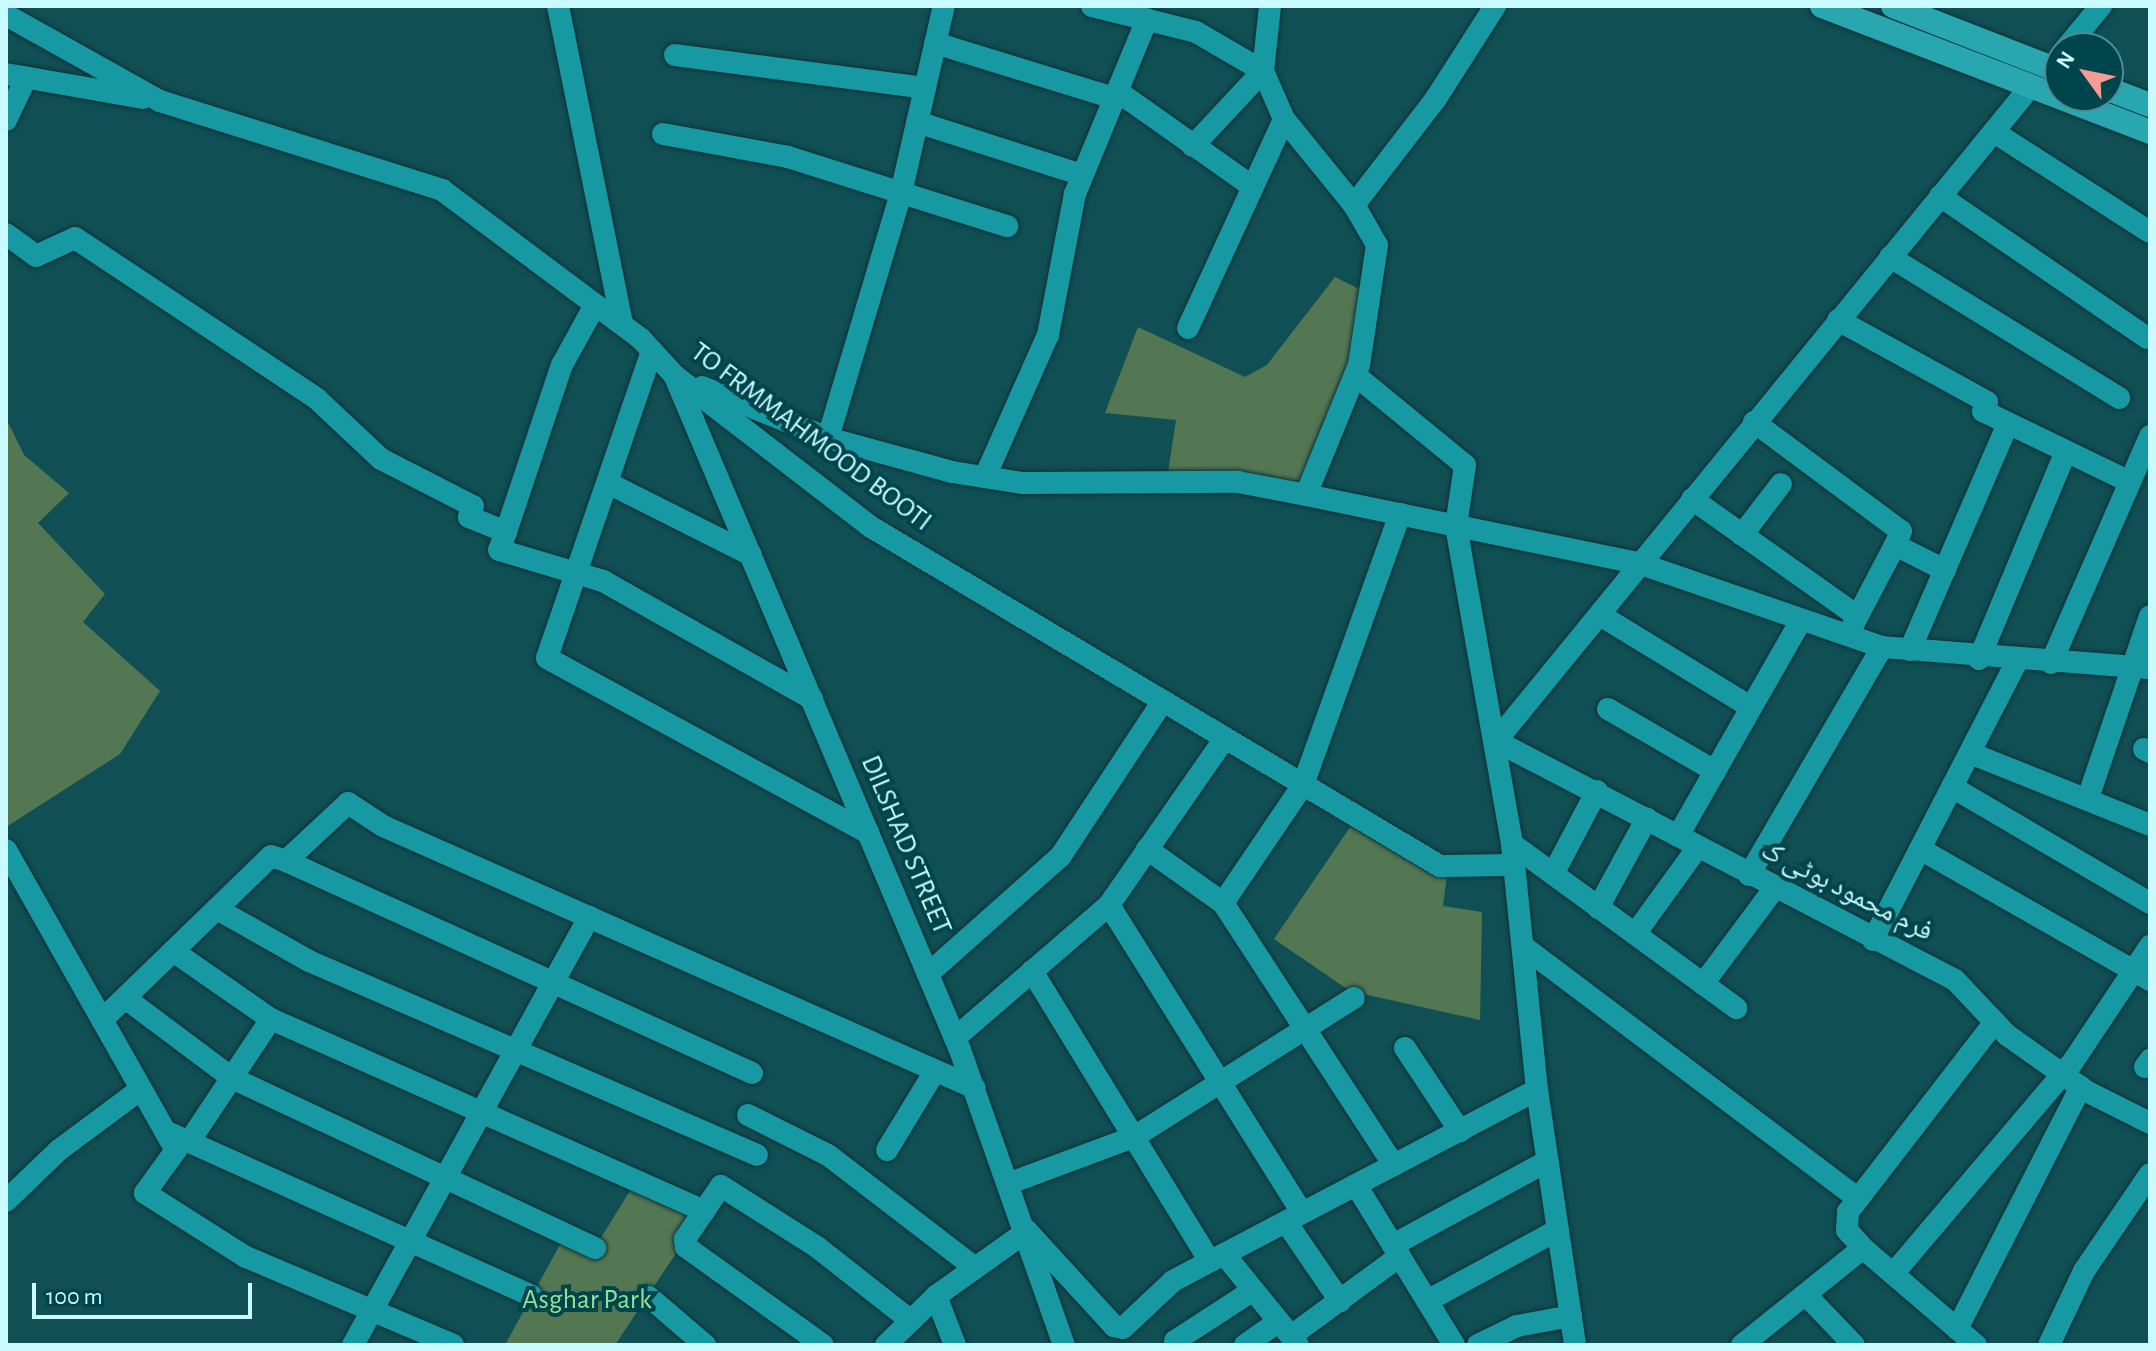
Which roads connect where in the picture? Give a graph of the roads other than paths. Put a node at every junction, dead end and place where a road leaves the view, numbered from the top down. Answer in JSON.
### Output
{"nodes":[{"id":1,"x":558,"y":6,"type":"edge"},
{"id":2,"x":944,"y":6,"type":"edge"},
{"id":3,"x":1092,"y":6,"type":"edge"},
{"id":4,"x":1270,"y":6,"type":"edge"},
{"id":5,"x":1495,"y":6,"type":"edge"},
{"id":6,"x":1822,"y":6,"type":"edge"},
{"id":7,"x":1893,"y":6,"type":"edge"},
{"id":8,"x":2101,"y":6,"type":"edge"},
{"id":9,"x":1134,"y":13,"type":"edge"},
{"id":10,"x":6,"y":15,"type":"edge"},
{"id":11,"x":2079,"y":32,"type":"edge"},
{"id":12,"x":935,"y":43,"type":"junction"},
{"id":13,"x":675,"y":55,"type":"dead end"},
{"id":14,"x":2044,"y":59,"type":"edge"},
{"id":15,"x":1263,"y":71,"type":"junction"},
{"id":16,"x":16,"y":76,"type":"edge"},
{"id":17,"x":2031,"y":86,"type":"junction"},
{"id":18,"x":925,"y":88,"type":"junction"},
{"id":19,"x":1116,"y":95,"type":"junction"},
{"id":20,"x":2124,"y":95,"type":"edge"},
{"id":21,"x":160,"y":101,"type":"junction"},
{"id":22,"x":2150,"y":105,"type":"edge"},
{"id":23,"x":1284,"y":119,"type":"junction"},
{"id":24,"x":6,"y":120,"type":"edge"},
{"id":25,"x":917,"y":122,"type":"junction"},
{"id":26,"x":1994,"y":132,"type":"junction"},
{"id":27,"x":2150,"y":132,"type":"edge"},
{"id":28,"x":663,"y":134,"type":"dead end"},
{"id":29,"x":1193,"y":146,"type":"junction"},
{"id":30,"x":1082,"y":175,"type":"junction"},
{"id":31,"x":1253,"y":187,"type":"junction"},
{"id":32,"x":901,"y":193,"type":"junction"},
{"id":33,"x":1940,"y":196,"type":"junction"},
{"id":34,"x":1354,"y":205,"type":"junction"},
{"id":35,"x":1007,"y":226,"type":"dead end"},
{"id":36,"x":2150,"y":232,"type":"edge"},
{"id":37,"x":6,"y":234,"type":"edge"},
{"id":38,"x":1890,"y":257,"type":"junction"},
{"id":39,"x":595,"y":305,"type":"junction"},
{"id":40,"x":1838,"y":320,"type":"junction"},
{"id":41,"x":622,"y":324,"type":"junction"},
{"id":42,"x":1188,"y":328,"type":"dead end"},
{"id":43,"x":2147,"y":338,"type":"dead end"},
{"id":44,"x":652,"y":351,"type":"junction"},
{"id":45,"x":1355,"y":375,"type":"junction"},
{"id":46,"x":675,"y":376,"type":"junction"},
{"id":47,"x":2119,"y":398,"type":"dead end"},
{"id":48,"x":1754,"y":422,"type":"junction"},
{"id":49,"x":2008,"y":423,"type":"junction"},
{"id":50,"x":2150,"y":436,"type":"edge"},
{"id":51,"x":828,"y":438,"type":"junction"},
{"id":52,"x":2066,"y":451,"type":"junction"},
{"id":53,"x":985,"y":477,"type":"junction"},
{"id":54,"x":2130,"y":482,"type":"junction"},
{"id":55,"x":608,"y":483,"type":"junction"},
{"id":56,"x":1781,"y":484,"type":"dead end"},
{"id":57,"x":1306,"y":495,"type":"junction"},
{"id":58,"x":1692,"y":499,"type":"junction"},
{"id":59,"x":1400,"y":514,"type":"junction"},
{"id":60,"x":1456,"y":526,"type":"junction"},
{"id":61,"x":506,"y":532,"type":"junction"},
{"id":62,"x":1742,"y":535,"type":"junction"},
{"id":63,"x":1895,"y":545,"type":"junction"},
{"id":64,"x":751,"y":555,"type":"junction"},
{"id":65,"x":1638,"y":563,"type":"junction"},
{"id":66,"x":1945,"y":570,"type":"junction"},
{"id":67,"x":577,"y":573,"type":"junction"},
{"id":68,"x":1600,"y":615,"type":"junction"},
{"id":69,"x":1857,"y":616,"type":"junction"},
{"id":70,"x":2150,"y":616,"type":"edge"},
{"id":71,"x":1801,"y":620,"type":"junction"},
{"id":72,"x":1847,"y":638,"type":"junction"},
{"id":73,"x":1882,"y":647,"type":"junction"},
{"id":74,"x":1910,"y":650,"type":"junction"},
{"id":75,"x":1979,"y":659,"type":"junction"},
{"id":76,"x":2017,"y":661,"type":"junction"},
{"id":77,"x":2051,"y":663,"type":"junction"},
{"id":78,"x":2139,"y":668,"type":"edge"},
{"id":79,"x":812,"y":699,"type":"junction"},
{"id":80,"x":1163,"y":701,"type":"junction"},
{"id":81,"x":1751,"y":707,"type":"junction"},
{"id":82,"x":1608,"y":709,"type":"dead end"},
{"id":83,"x":1225,"y":738,"type":"junction"},
{"id":84,"x":1496,"y":741,"type":"junction"},
{"id":85,"x":1970,"y":753,"type":"junction"},
{"id":86,"x":1715,"y":771,"type":"junction"},
{"id":87,"x":1303,"y":785,"type":"junction"},
{"id":88,"x":1952,"y":787,"type":"junction"},
{"id":89,"x":1597,"y":791,"type":"junction"},
{"id":90,"x":2088,"y":798,"type":"junction"},
{"id":91,"x":1647,"y":818,"type":"junction"},
{"id":92,"x":2150,"y":825,"type":"edge"},
{"id":93,"x":868,"y":833,"type":"junction"},
{"id":94,"x":1678,"y":836,"type":"junction"},
{"id":95,"x":1698,"y":847,"type":"junction"},
{"id":96,"x":1147,"y":849,"type":"junction"},
{"id":97,"x":1920,"y":849,"type":"junction"},
{"id":98,"x":6,"y":850,"type":"edge"},
{"id":99,"x":1513,"y":855,"type":"junction"},
{"id":100,"x":286,"y":861,"type":"junction"},
{"id":101,"x":1553,"y":874,"type":"junction"},
{"id":102,"x":1749,"y":875,"type":"junction"},
{"id":103,"x":1774,"y":889,"type":"junction"},
{"id":104,"x":1223,"y":903,"type":"junction"},
{"id":105,"x":2150,"y":903,"type":"edge"},
{"id":106,"x":1109,"y":905,"type":"junction"},
{"id":107,"x":1598,"y":908,"type":"junction"},
{"id":108,"x":217,"y":909,"type":"junction"},
{"id":109,"x":589,"y":917,"type":"junction"},
{"id":110,"x":1635,"y":934,"type":"junction"},
{"id":111,"x":1873,"y":940,"type":"junction"},
{"id":112,"x":2150,"y":946,"type":"edge"},
{"id":113,"x":1524,"y":947,"type":"junction"},
{"id":114,"x":173,"y":951,"type":"junction"},
{"id":115,"x":1032,"y":971,"type":"junction"},
{"id":116,"x":928,"y":974,"type":"junction"},
{"id":117,"x":2143,"y":976,"type":"edge"},
{"id":118,"x":553,"y":983,"type":"junction"},
{"id":119,"x":1703,"y":984,"type":"junction"},
{"id":120,"x":125,"y":998,"type":"junction"},
{"id":121,"x":1354,"y":998,"type":"dead end"},
{"id":122,"x":1736,"y":1008,"type":"dead end"},
{"id":123,"x":271,"y":1019,"type":"junction"},
{"id":124,"x":102,"y":1020,"type":"junction"},
{"id":125,"x":1995,"y":1022,"type":"junction"},
{"id":126,"x":1306,"y":1029,"type":"junction"},
{"id":127,"x":955,"y":1038,"type":"junction"},
{"id":128,"x":1405,"y":1048,"type":"dead end"},
{"id":129,"x":516,"y":1049,"type":"junction"},
{"id":130,"x":935,"y":1071,"type":"junction"},
{"id":131,"x":752,"y":1073,"type":"dead end"},
{"id":132,"x":2059,"y":1073,"type":"junction"},
{"id":133,"x":232,"y":1078,"type":"junction"},
{"id":134,"x":1221,"y":1084,"type":"junction"},
{"id":135,"x":2081,"y":1087,"type":"junction"},
{"id":136,"x":975,"y":1088,"type":"junction"},
{"id":137,"x":141,"y":1089,"type":"junction"},
{"id":138,"x":1537,"y":1090,"type":"junction"},
{"id":139,"x":481,"y":1112,"type":"junction"},
{"id":140,"x":748,"y":1115,"type":"dead end"},
{"id":141,"x":2150,"y":1123,"type":"edge"},
{"id":142,"x":165,"y":1131,"type":"junction"},
{"id":143,"x":1460,"y":1131,"type":"junction"},
{"id":144,"x":1134,"y":1137,"type":"junction"},
{"id":145,"x":189,"y":1142,"type":"junction"},
{"id":146,"x":887,"y":1150,"type":"dead end"},
{"id":147,"x":757,"y":1155,"type":"dead end"},
{"id":148,"x":1548,"y":1161,"type":"junction"},
{"id":149,"x":1394,"y":1165,"type":"junction"},
{"id":150,"x":2150,"y":1174,"type":"edge"},
{"id":151,"x":447,"y":1175,"type":"junction"},
{"id":152,"x":1010,"y":1183,"type":"junction"},
{"id":153,"x":1356,"y":1185,"type":"junction"},
{"id":154,"x":1858,"y":1199,"type":"junction"},
{"id":155,"x":6,"y":1201,"type":"edge"},
{"id":156,"x":704,"y":1211,"type":"junction"},
{"id":157,"x":1294,"y":1218,"type":"junction"},
{"id":158,"x":1558,"y":1230,"type":"junction"},
{"id":159,"x":1027,"y":1231,"type":"junction"},
{"id":160,"x":410,"y":1241,"type":"junction"},
{"id":161,"x":595,"y":1248,"type":"dead end"},
{"id":162,"x":1863,"y":1248,"type":"junction"},
{"id":163,"x":1396,"y":1251,"type":"junction"},
{"id":164,"x":1217,"y":1258,"type":"junction"},
{"id":165,"x":974,"y":1267,"type":"junction"},
{"id":166,"x":1893,"y":1274,"type":"junction"},
{"id":167,"x":1252,"y":1291,"type":"junction"},
{"id":168,"x":1806,"y":1295,"type":"junction"},
{"id":169,"x":532,"y":1296,"type":"dead end"},
{"id":170,"x":936,"y":1296,"type":"junction"},
{"id":171,"x":649,"y":1297,"type":"dead end"},
{"id":172,"x":1340,"y":1301,"type":"junction"},
{"id":173,"x":1427,"y":1301,"type":"junction"},
{"id":174,"x":372,"y":1311,"type":"junction"},
{"id":175,"x":1571,"y":1316,"type":"junction"},
{"id":176,"x":910,"y":1320,"type":"junction"},
{"id":177,"x":1957,"y":1329,"type":"junction"},
{"id":178,"x":1289,"y":1335,"type":"edge"},
{"id":179,"x":1175,"y":1341,"type":"dead end"},
{"id":180,"x":353,"y":1345,"type":"edge"},
{"id":181,"x":453,"y":1345,"type":"edge"},
{"id":182,"x":705,"y":1345,"type":"edge"},
{"id":183,"x":823,"y":1345,"type":"edge"},
{"id":184,"x":886,"y":1345,"type":"edge"},
{"id":185,"x":955,"y":1345,"type":"edge"},
{"id":186,"x":1064,"y":1345,"type":"edge"},
{"id":187,"x":1245,"y":1345,"type":"edge"},
{"id":188,"x":1454,"y":1345,"type":"edge"},
{"id":189,"x":1478,"y":1345,"type":"edge"},
{"id":190,"x":1575,"y":1345,"type":"edge"},
{"id":191,"x":1742,"y":1345,"type":"edge"},
{"id":192,"x":1854,"y":1345,"type":"edge"},
{"id":193,"x":1976,"y":1345,"type":"edge"},
{"id":194,"x":2049,"y":1345,"type":"edge"}],
"edges":[{"from":1,"to":41,"type":"street"},
{"from":2,"to":12,"type":"street"},
{"from":3,"to":9,"type":"street"},
{"from":4,"to":15,"type":"street"},
{"from":5,"to":34,"type":"street"},
{"from":6,"to":17,"type":"main road"},
{"from":7,"to":14,"type":"main road"},
{"from":8,"to":11,"type":"street"},
{"from":9,"to":15,"type":"street"},
{"from":9,"to":19,"type":"street"},
{"from":10,"to":21,"type":"street","name":"TO FRMMAHMOOD BOOTI"},
{"from":12,"to":18,"type":"street"},
{"from":12,"to":19,"type":"street"},
{"from":13,"to":18,"type":"street"},
{"from":15,"to":23,"type":"street"},
{"from":15,"to":29,"type":"street"},
{"from":16,"to":21,"type":"street"},
{"from":16,"to":24,"type":"street"},
{"from":17,"to":26,"type":"street"},
{"from":17,"to":27,"type":"main road"},
{"from":18,"to":25,"type":"street"},
{"from":19,"to":29,"type":"street"},
{"from":19,"to":30,"type":"street"},
{"from":20,"to":22,"type":"main road"},
{"from":21,"to":39,"type":"street","name":"TO FRMMAHMOOD BOOTI"},
{"from":23,"to":31,"type":"street"},
{"from":23,"to":34,"type":"street"},
{"from":25,"to":30,"type":"street"},
{"from":25,"to":32,"type":"street"},
{"from":26,"to":33,"type":"street"},
{"from":26,"to":36,"type":"street"},
{"from":28,"to":32,"type":"street"},
{"from":29,"to":31,"type":"street"},
{"from":30,"to":53,"type":"street"},
{"from":31,"to":42,"type":"street"},
{"from":32,"to":35,"type":"street"},
{"from":32,"to":51,"type":"street"},
{"from":33,"to":38,"type":"street"},
{"from":33,"to":43,"type":"street"},
{"from":34,"to":45,"type":"street"},
{"from":37,"to":61,"type":"street"},
{"from":38,"to":40,"type":"street"},
{"from":38,"to":47,"type":"street"},
{"from":39,"to":41,"type":"street","name":"TO FRMMAHMOOD BOOTI"},
{"from":39,"to":61,"type":"street"},
{"from":40,"to":48,"type":"street"},
{"from":40,"to":49,"type":"street"},
{"from":41,"to":44,"type":"street","name":"TO FRMMAHMOOD BOOTI"},
{"from":44,"to":46,"type":"street","name":"TO FRMMAHMOOD BOOTI"},
{"from":44,"to":55,"type":"street"},
{"from":45,"to":57,"type":"street"},
{"from":45,"to":60,"type":"street"},
{"from":46,"to":51,"type":"street"},
{"from":46,"to":64,"type":"street","name":"DILSHAD STREET"},
{"from":46,"to":80,"type":"street","name":"TO FRMMAHMOOD BOOTI"},
{"from":48,"to":58,"type":"street"},
{"from":48,"to":63,"type":"street"},
{"from":49,"to":52,"type":"street"},
{"from":49,"to":66,"type":"street"},
{"from":50,"to":54,"type":"street"},
{"from":51,"to":53,"type":"street"},
{"from":52,"to":54,"type":"street"},
{"from":52,"to":75,"type":"street"},
{"from":53,"to":57,"type":"street"},
{"from":54,"to":77,"type":"street"},
{"from":55,"to":64,"type":"street"},
{"from":55,"to":67,"type":"street"},
{"from":56,"to":62,"type":"street"},
{"from":57,"to":59,"type":"street"},
{"from":58,"to":62,"type":"street"},
{"from":58,"to":65,"type":"street"},
{"from":59,"to":60,"type":"street"},
{"from":59,"to":87,"type":"street"},
{"from":60,"to":65,"type":"street"},
{"from":60,"to":84,"type":"street"},
{"from":61,"to":67,"type":"street"},
{"from":62,"to":69,"type":"street"},
{"from":63,"to":66,"type":"street"},
{"from":63,"to":69,"type":"street"},
{"from":64,"to":79,"type":"street","name":"DILSHAD STREET"},
{"from":65,"to":68,"type":"street"},
{"from":65,"to":71,"type":"street"},
{"from":66,"to":74,"type":"street"},
{"from":67,"to":79,"type":"street"},
{"from":67,"to":93,"type":"street"},
{"from":68,"to":81,"type":"street"},
{"from":68,"to":84,"type":"street"},
{"from":69,"to":72,"type":"street"},
{"from":70,"to":78,"type":"street"},
{"from":71,"to":72,"type":"street"},
{"from":71,"to":81,"type":"street"},
{"from":72,"to":73,"type":"street"},
{"from":73,"to":74,"type":"street"},
{"from":73,"to":102,"type":"street"},
{"from":74,"to":75,"type":"street"},
{"from":75,"to":76,"type":"street"},
{"from":76,"to":77,"type":"street"},
{"from":76,"to":85,"type":"street"},
{"from":77,"to":78,"type":"street"},
{"from":78,"to":90,"type":"street"},
{"from":79,"to":93,"type":"street","name":"DILSHAD STREET"},
{"from":80,"to":83,"type":"street","name":"TO FRMMAHMOOD BOOTI"},
{"from":80,"to":116,"type":"street"},
{"from":81,"to":86,"type":"street"},
{"from":82,"to":86,"type":"street"},
{"from":83,"to":87,"type":"street","name":"TO FRMMAHMOOD BOOTI"},
{"from":83,"to":96,"type":"street"},
{"from":84,"to":89,"type":"street","name":"فرم محمود بوٹی ک"},
{"from":84,"to":99,"type":"street"},
{"from":85,"to":88,"type":"street"},
{"from":85,"to":90,"type":"street"},
{"from":86,"to":94,"type":"street"},
{"from":87,"to":99,"type":"street","name":"TO FRMMAHMOOD BOOTI"},
{"from":87,"to":104,"type":"street"},
{"from":88,"to":97,"type":"street"},
{"from":88,"to":105,"type":"street"},
{"from":89,"to":91,"type":"street","name":"فرم محمود بوٹی ک"},
{"from":89,"to":101,"type":"street"},
{"from":90,"to":92,"type":"street"},
{"from":91,"to":94,"type":"street","name":"فرم محمود بوٹی ک"},
{"from":91,"to":107,"type":"street"},
{"from":93,"to":116,"type":"street","name":"DILSHAD STREET"},
{"from":94,"to":95,"type":"street","name":"فرم محمود بوٹی ک"},
{"from":95,"to":102,"type":"street","name":"فرم محمود بوٹی ک"},
{"from":95,"to":110,"type":"street"},
{"from":96,"to":104,"type":"street"},
{"from":96,"to":106,"type":"street"},
{"from":97,"to":111,"type":"street"},
{"from":97,"to":117,"type":"street"},
{"from":98,"to":124,"type":"street"},
{"from":99,"to":101,"type":"street"},
{"from":99,"to":113,"type":"street"},
{"from":100,"to":108,"type":"street"},
{"from":100,"to":109,"type":"street"},
{"from":100,"to":118,"type":"street"},
{"from":101,"to":107,"type":"street"},
{"from":102,"to":103,"type":"street","name":"فرم محمود بوٹی ک"},
{"from":103,"to":111,"type":"street","name":"فرم محمود بوٹی ک"},
{"from":103,"to":119,"type":"street"},
{"from":104,"to":126,"type":"street"},
{"from":106,"to":115,"type":"street"},
{"from":106,"to":134,"type":"street"},
{"from":107,"to":110,"type":"street"},
{"from":108,"to":114,"type":"street"},
{"from":108,"to":129,"type":"street"},
{"from":109,"to":118,"type":"street"},
{"from":109,"to":130,"type":"street"},
{"from":110,"to":119,"type":"street"},
{"from":111,"to":125,"type":"street","name":"فرم محمود بوٹی ک"},
{"from":112,"to":117,"type":"street"},
{"from":113,"to":138,"type":"street"},
{"from":113,"to":154,"type":"street"},
{"from":114,"to":120,"type":"street"},
{"from":114,"to":123,"type":"street"},
{"from":115,"to":127,"type":"street"},
{"from":115,"to":144,"type":"street"},
{"from":116,"to":127,"type":"street","name":"DILSHAD STREET"},
{"from":117,"to":132,"type":"street"},
{"from":118,"to":129,"type":"street"},
{"from":118,"to":131,"type":"street"},
{"from":119,"to":122,"type":"street"},
{"from":120,"to":124,"type":"street"},
{"from":120,"to":133,"type":"street"},
{"from":121,"to":126,"type":"street"},
{"from":123,"to":133,"type":"street"},
{"from":123,"to":139,"type":"street"},
{"from":124,"to":137,"type":"street"},
{"from":125,"to":132,"type":"street","name":"فرم محمود بوٹی ک"},
{"from":125,"to":154,"type":"street"},
{"from":126,"to":134,"type":"street"},
{"from":126,"to":149,"type":"street"},
{"from":127,"to":136,"type":"street","name":"DILSHAD STREET"},
{"from":128,"to":143,"type":"street"},
{"from":129,"to":139,"type":"street"},
{"from":129,"to":147,"type":"street"},
{"from":130,"to":136,"type":"street"},
{"from":130,"to":146,"type":"street"},
{"from":132,"to":135,"type":"street","name":"فرم محمود بوٹی ک"},
{"from":132,"to":166,"type":"street"},
{"from":133,"to":145,"type":"street"},
{"from":133,"to":151,"type":"street"},
{"from":134,"to":144,"type":"street"},
{"from":134,"to":157,"type":"street"},
{"from":135,"to":141,"type":"street","name":"فرم محمود بوٹی ک"},
{"from":135,"to":177,"type":"street"},
{"from":136,"to":152,"type":"street","name":"DILSHAD STREET"},
{"from":137,"to":142,"type":"street"},
{"from":137,"to":155,"type":"street"},
{"from":138,"to":143,"type":"street"},
{"from":138,"to":148,"type":"street"},
{"from":139,"to":151,"type":"street"},
{"from":139,"to":156,"type":"street"},
{"from":140,"to":165,"type":"street"},
{"from":142,"to":145,"type":"street"},
{"from":142,"to":174,"type":"street"},
{"from":143,"to":149,"type":"street"},
{"from":144,"to":152,"type":"street"},
{"from":144,"to":164,"type":"street"},
{"from":145,"to":160,"type":"street"},
{"from":148,"to":158,"type":"street"},
{"from":148,"to":163,"type":"street"},
{"from":149,"to":153,"type":"street"},
{"from":150,"to":194,"type":"street"},
{"from":151,"to":160,"type":"street"},
{"from":151,"to":161,"type":"street"},
{"from":152,"to":159,"type":"street","name":"DILSHAD STREET"},
{"from":153,"to":157,"type":"street"},
{"from":153,"to":163,"type":"street"},
{"from":154,"to":162,"type":"street"},
{"from":156,"to":176,"type":"street"},
{"from":156,"to":183,"type":"street"},
{"from":157,"to":164,"type":"street"},
{"from":157,"to":172,"type":"street"},
{"from":158,"to":173,"type":"street"},
{"from":158,"to":175,"type":"street"},
{"from":159,"to":164,"type":"street"},
{"from":159,"to":165,"type":"street"},
{"from":159,"to":186,"type":"street","name":"DILSHAD STREET"},
{"from":160,"to":169,"type":"street"},
{"from":160,"to":174,"type":"street"},
{"from":162,"to":166,"type":"street"},
{"from":162,"to":168,"type":"street"},
{"from":163,"to":172,"type":"street"},
{"from":163,"to":173,"type":"street"},
{"from":164,"to":167,"type":"street"},
{"from":165,"to":170,"type":"street"},
{"from":166,"to":177,"type":"street"},
{"from":167,"to":178,"type":"street"},
{"from":167,"to":179,"type":"street"},
{"from":168,"to":191,"type":"street"},
{"from":168,"to":192,"type":"street"},
{"from":170,"to":176,"type":"street"},
{"from":170,"to":185,"type":"street"},
{"from":171,"to":182,"type":"street"},
{"from":172,"to":178,"type":"street"},
{"from":173,"to":188,"type":"street"},
{"from":174,"to":180,"type":"street"},
{"from":174,"to":181,"type":"street"},
{"from":175,"to":189,"type":"street"},
{"from":175,"to":190,"type":"street"},
{"from":176,"to":184,"type":"street"},
{"from":177,"to":193,"type":"street"},
{"from":178,"to":187,"type":"street"}]}
